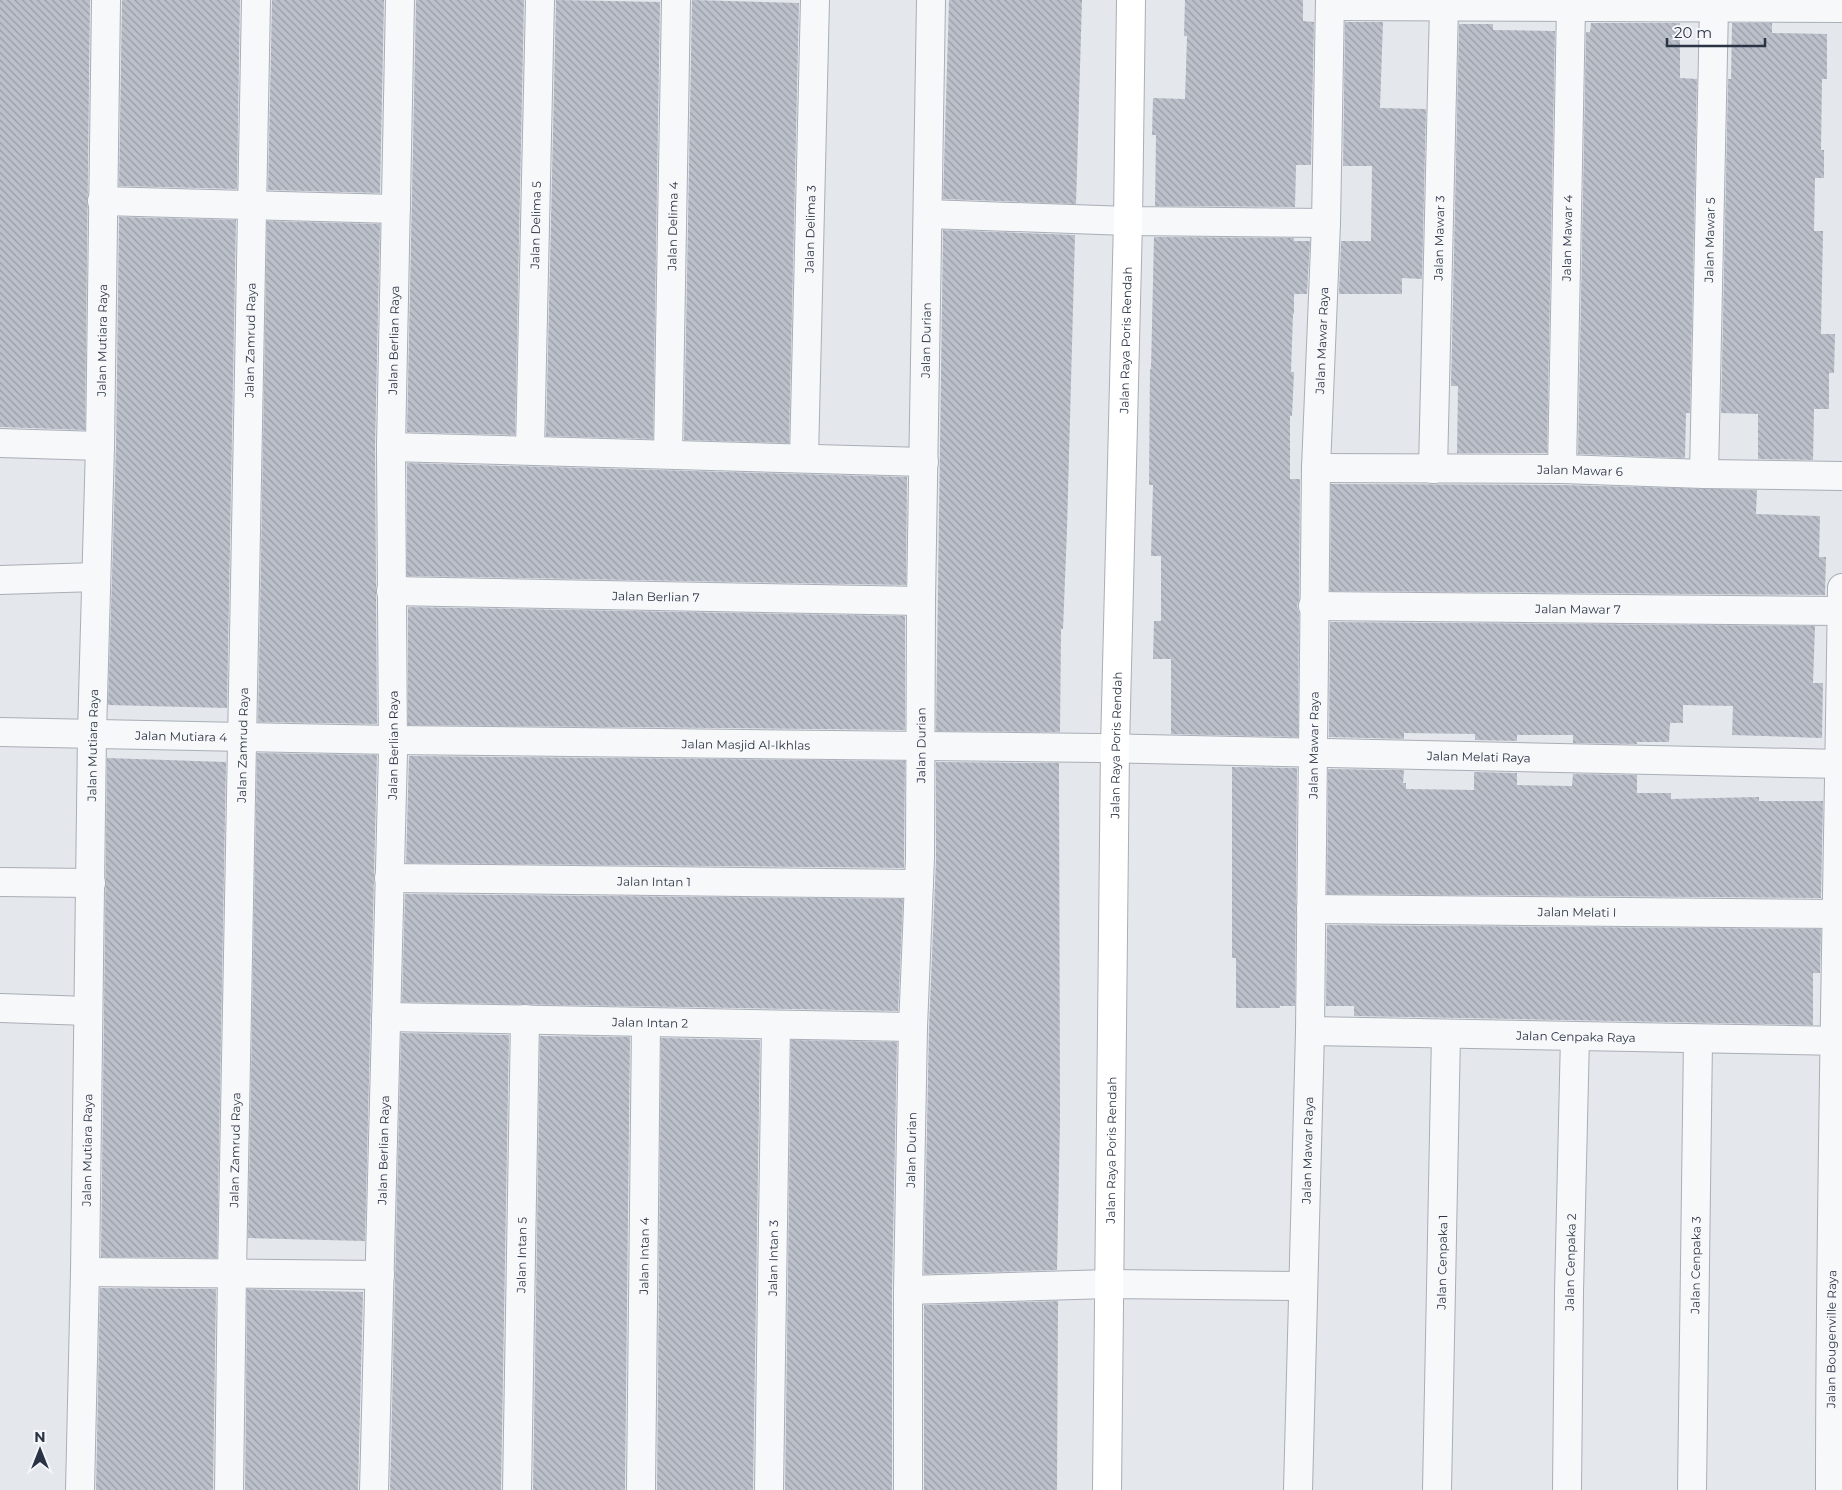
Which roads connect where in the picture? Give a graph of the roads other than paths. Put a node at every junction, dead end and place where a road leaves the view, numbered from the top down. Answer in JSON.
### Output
{"nodes":[{"id":1,"x":106,"y":0,"type":"edge"},
{"id":2,"x":256,"y":0,"type":"edge"},
{"id":3,"x":400,"y":0,"type":"edge"},
{"id":4,"x":540,"y":0,"type":"edge"},
{"id":5,"x":676,"y":0,"type":"edge"},
{"id":6,"x":815,"y":0,"type":"edge"},
{"id":7,"x":932,"y":0,"type":"edge"},
{"id":8,"x":1131,"y":0,"type":"edge"},
{"id":9,"x":1330,"y":3,"type":"edge"},
{"id":10,"x":1444,"y":6,"type":"junction"},
{"id":11,"x":1571,"y":7,"type":"junction"},
{"id":12,"x":1714,"y":7,"type":"junction"},
{"id":13,"x":1842,"y":8,"type":"edge"},
{"id":14,"x":102,"y":201,"type":"junction"},
{"id":15,"x":252,"y":205,"type":"junction"},
{"id":16,"x":396,"y":209,"type":"junction"},
{"id":17,"x":928,"y":214,"type":"junction"},
{"id":18,"x":1128,"y":220,"type":"junction"},
{"id":19,"x":1326,"y":223,"type":"junction"},
{"id":20,"x":0,"y":443,"type":"edge"},
{"id":21,"x":100,"y":446,"type":"junction"},
{"id":22,"x":391,"y":447,"type":"junction"},
{"id":23,"x":530,"y":450,"type":"junction"},
{"id":24,"x":668,"y":454,"type":"junction"},
{"id":25,"x":804,"y":458,"type":"junction"},
{"id":26,"x":924,"y":462,"type":"junction"},
{"id":27,"x":1316,"y":468,"type":"junction"},
{"id":28,"x":1433,"y":469,"type":"junction"},
{"id":29,"x":1562,"y":469,"type":"junction"},
{"id":30,"x":1704,"y":474,"type":"junction"},
{"id":31,"x":1842,"y":476,"type":"edge"},
{"id":32,"x":96,"y":577,"type":"junction"},
{"id":33,"x":0,"y":580,"type":"edge"},
{"id":34,"x":1842,"y":588,"type":"edge"},
{"id":35,"x":392,"y":591,"type":"junction"},
{"id":36,"x":921,"y":601,"type":"junction"},
{"id":37,"x":1314,"y":606,"type":"junction"},
{"id":38,"x":1842,"y":611,"type":"edge"},
{"id":39,"x":0,"y":732,"type":"edge"},
{"id":40,"x":92,"y":734,"type":"junction"},
{"id":41,"x":242,"y":736,"type":"junction"},
{"id":42,"x":393,"y":740,"type":"junction"},
{"id":43,"x":920,"y":746,"type":"junction"},
{"id":44,"x":1106,"y":748,"type":"junction"},
{"id":45,"x":1312,"y":753,"type":"junction"},
{"id":46,"x":1840,"y":764,"type":"edge"},
{"id":47,"x":389,"y":878,"type":"junction"},
{"id":48,"x":0,"y":882,"type":"edge"},
{"id":49,"x":91,"y":883,"type":"junction"},
{"id":50,"x":919,"y":884,"type":"junction"},
{"id":51,"x":1311,"y":909,"type":"junction"},
{"id":52,"x":1839,"y":914,"type":"edge"},
{"id":53,"x":0,"y":1008,"type":"edge"},
{"id":54,"x":88,"y":1011,"type":"junction"},
{"id":55,"x":386,"y":1017,"type":"junction"},
{"id":56,"x":525,"y":1019,"type":"junction"},
{"id":57,"x":646,"y":1022,"type":"junction"},
{"id":58,"x":776,"y":1025,"type":"junction"},
{"id":59,"x":913,"y":1027,"type":"junction"},
{"id":60,"x":1310,"y":1031,"type":"junction"},
{"id":61,"x":1446,"y":1034,"type":"junction"},
{"id":62,"x":1575,"y":1036,"type":"junction"},
{"id":63,"x":1698,"y":1039,"type":"junction"},
{"id":64,"x":1839,"y":1041,"type":"edge"},
{"id":65,"x":85,"y":1272,"type":"junction"},
{"id":66,"x":232,"y":1273,"type":"junction"},
{"id":67,"x":380,"y":1275,"type":"junction"},
{"id":68,"x":1109,"y":1284,"type":"junction"},
{"id":69,"x":1303,"y":1286,"type":"junction"},
{"id":70,"x":908,"y":1290,"type":"junction"},
{"id":71,"x":80,"y":1490,"type":"edge"},
{"id":72,"x":229,"y":1490,"type":"edge"},
{"id":73,"x":374,"y":1490,"type":"edge"},
{"id":74,"x":517,"y":1490,"type":"edge"},
{"id":75,"x":641,"y":1490,"type":"edge"},
{"id":76,"x":769,"y":1490,"type":"edge"},
{"id":77,"x":908,"y":1490,"type":"edge"},
{"id":78,"x":1107,"y":1490,"type":"edge"},
{"id":79,"x":1298,"y":1490,"type":"edge"},
{"id":80,"x":1437,"y":1490,"type":"edge"},
{"id":81,"x":1567,"y":1490,"type":"edge"},
{"id":82,"x":1692,"y":1490,"type":"edge"},
{"id":83,"x":1830,"y":1490,"type":"edge"}],
"edges":[{"from":1,"to":14,"type":"street","name":"Jalan Mutiara Raya"},
{"from":2,"to":15,"type":"street","name":"Jalan Zamrud Raya"},
{"from":3,"to":16,"type":"street","name":"Jalan Berlian Raya"},
{"from":4,"to":23,"type":"street","name":"Jalan Delima 5"},
{"from":5,"to":24,"type":"street","name":"Jalan Delima 4"},
{"from":6,"to":25,"type":"street","name":"Jalan Delima 3"},
{"from":7,"to":17,"type":"street","name":"Jalan Durian"},
{"from":8,"to":18,"type":"street","name":"Jalan Raya Poris Rendah"},
{"from":9,"to":10,"type":"street"},
{"from":9,"to":19,"type":"street","name":"Jalan Mawar Raya"},
{"from":10,"to":11,"type":"street"},
{"from":10,"to":28,"type":"street","name":"Jalan Mawar 3"},
{"from":11,"to":12,"type":"street"},
{"from":11,"to":29,"type":"street","name":"Jalan Mawar 4"},
{"from":12,"to":13,"type":"street"},
{"from":12,"to":30,"type":"street","name":"Jalan Mawar 5"},
{"from":14,"to":15,"type":"street"},
{"from":14,"to":21,"type":"street","name":"Jalan Mutiara Raya"},
{"from":15,"to":16,"type":"street"},
{"from":15,"to":41,"type":"street","name":"Jalan Zamrud Raya"},
{"from":16,"to":22,"type":"street","name":"Jalan Berlian Raya"},
{"from":17,"to":18,"type":"street"},
{"from":17,"to":26,"type":"street","name":"Jalan Durian"},
{"from":18,"to":19,"type":"street"},
{"from":18,"to":44,"type":"street","name":"Jalan Raya Poris Rendah"},
{"from":19,"to":27,"type":"street","name":"Jalan Mawar Raya"},
{"from":20,"to":21,"type":"street"},
{"from":21,"to":32,"type":"street","name":"Jalan Mutiara Raya"},
{"from":22,"to":23,"type":"street"},
{"from":22,"to":35,"type":"street","name":"Jalan Berlian Raya"},
{"from":23,"to":24,"type":"street"},
{"from":24,"to":25,"type":"street"},
{"from":25,"to":26,"type":"street"},
{"from":26,"to":36,"type":"street","name":"Jalan Durian"},
{"from":27,"to":28,"type":"street","name":"Jalan Mawar 6"},
{"from":27,"to":37,"type":"street","name":"Jalan Mawar Raya"},
{"from":28,"to":29,"type":"street","name":"Jalan Mawar 6"},
{"from":29,"to":30,"type":"street","name":"Jalan Mawar 6"},
{"from":30,"to":31,"type":"street","name":"Jalan Mawar 6"},
{"from":32,"to":33,"type":"street"},
{"from":32,"to":40,"type":"street","name":"Jalan Mutiara Raya"},
{"from":34,"to":38,"type":"street","name":"Jalan Bougenville Raya"},
{"from":35,"to":36,"type":"street","name":"Jalan Berlian 7"},
{"from":35,"to":42,"type":"street","name":"Jalan Berlian Raya"},
{"from":36,"to":43,"type":"street","name":"Jalan Durian"},
{"from":37,"to":38,"type":"street","name":"Jalan Mawar 7"},
{"from":37,"to":45,"type":"street","name":"Jalan Mawar Raya"},
{"from":38,"to":46,"type":"street","name":"Jalan Bougenville Raya"},
{"from":39,"to":40,"type":"street","name":"Jalan Mutiara 4"},
{"from":40,"to":41,"type":"street","name":"Jalan Mutiara 4"},
{"from":40,"to":49,"type":"street","name":"Jalan Mutiara Raya"},
{"from":41,"to":42,"type":"street","name":"Jalan Mutiara 4"},
{"from":41,"to":66,"type":"street","name":"Jalan Zamrud Raya"},
{"from":42,"to":43,"type":"street","name":"Jalan Masjid Al-Ikhlas"},
{"from":42,"to":47,"type":"street","name":"Jalan Berlian Raya"},
{"from":43,"to":44,"type":"street","name":"Jalan Masjid Al-Ikhlas"},
{"from":43,"to":50,"type":"street","name":"Jalan Durian"},
{"from":44,"to":45,"type":"street","name":"Jalan Melati Raya"},
{"from":44,"to":68,"type":"street","name":"Jalan Raya Poris Rendah"},
{"from":45,"to":46,"type":"street","name":"Jalan Melati Raya"},
{"from":45,"to":51,"type":"street","name":"Jalan Mawar Raya"},
{"from":46,"to":52,"type":"street","name":"Jalan Bougenville Raya"},
{"from":47,"to":50,"type":"street","name":"Jalan Intan 1"},
{"from":47,"to":55,"type":"street","name":"Jalan Berlian Raya"},
{"from":48,"to":49,"type":"street"},
{"from":49,"to":54,"type":"street","name":"Jalan Mutiara Raya"},
{"from":50,"to":59,"type":"street","name":"Jalan Durian"},
{"from":51,"to":52,"type":"street","name":"Jalan Melati I"},
{"from":51,"to":60,"type":"street","name":"Jalan Mawar Raya"},
{"from":52,"to":64,"type":"street","name":"Jalan Bougenville Raya"},
{"from":53,"to":54,"type":"street"},
{"from":54,"to":65,"type":"street","name":"Jalan Mutiara Raya"},
{"from":55,"to":56,"type":"street","name":"Jalan Intan 2"},
{"from":55,"to":67,"type":"street","name":"Jalan Berlian Raya"},
{"from":56,"to":57,"type":"street","name":"Jalan Intan 2"},
{"from":56,"to":74,"type":"street","name":"Jalan Intan 5"},
{"from":57,"to":58,"type":"street","name":"Jalan Intan 2"},
{"from":57,"to":75,"type":"street","name":"Jalan Intan 4"},
{"from":58,"to":59,"type":"street","name":"Jalan Intan 2"},
{"from":58,"to":76,"type":"street","name":"Jalan Intan 3"},
{"from":59,"to":70,"type":"street","name":"Jalan Durian"},
{"from":60,"to":61,"type":"street","name":"Jalan Cenpaka Raya"},
{"from":60,"to":69,"type":"street","name":"Jalan Mawar Raya"},
{"from":61,"to":62,"type":"street","name":"Jalan Cenpaka Raya"},
{"from":61,"to":80,"type":"street","name":"Jalan Cenpaka 1"},
{"from":62,"to":63,"type":"street","name":"Jalan Cenpaka Raya"},
{"from":62,"to":81,"type":"street","name":"Jalan Cenpaka 2"},
{"from":63,"to":64,"type":"street","name":"Jalan Cenpaka Raya"},
{"from":63,"to":82,"type":"street","name":"Jalan Cenpaka 3"},
{"from":64,"to":83,"type":"street","name":"Jalan Bougenville Raya"},
{"from":65,"to":66,"type":"street"},
{"from":65,"to":71,"type":"street","name":"Jalan Mutiara Raya"},
{"from":66,"to":67,"type":"street"},
{"from":66,"to":72,"type":"street","name":"Jalan Zamrud Raya"},
{"from":67,"to":73,"type":"street","name":"Jalan Berlian Raya"},
{"from":68,"to":69,"type":"street"},
{"from":68,"to":70,"type":"street"},
{"from":68,"to":78,"type":"street","name":"Jalan Raya Poris Rendah"},
{"from":69,"to":79,"type":"street","name":"Jalan Mawar Raya"},
{"from":70,"to":77,"type":"street","name":"Jalan Durian"}]}
